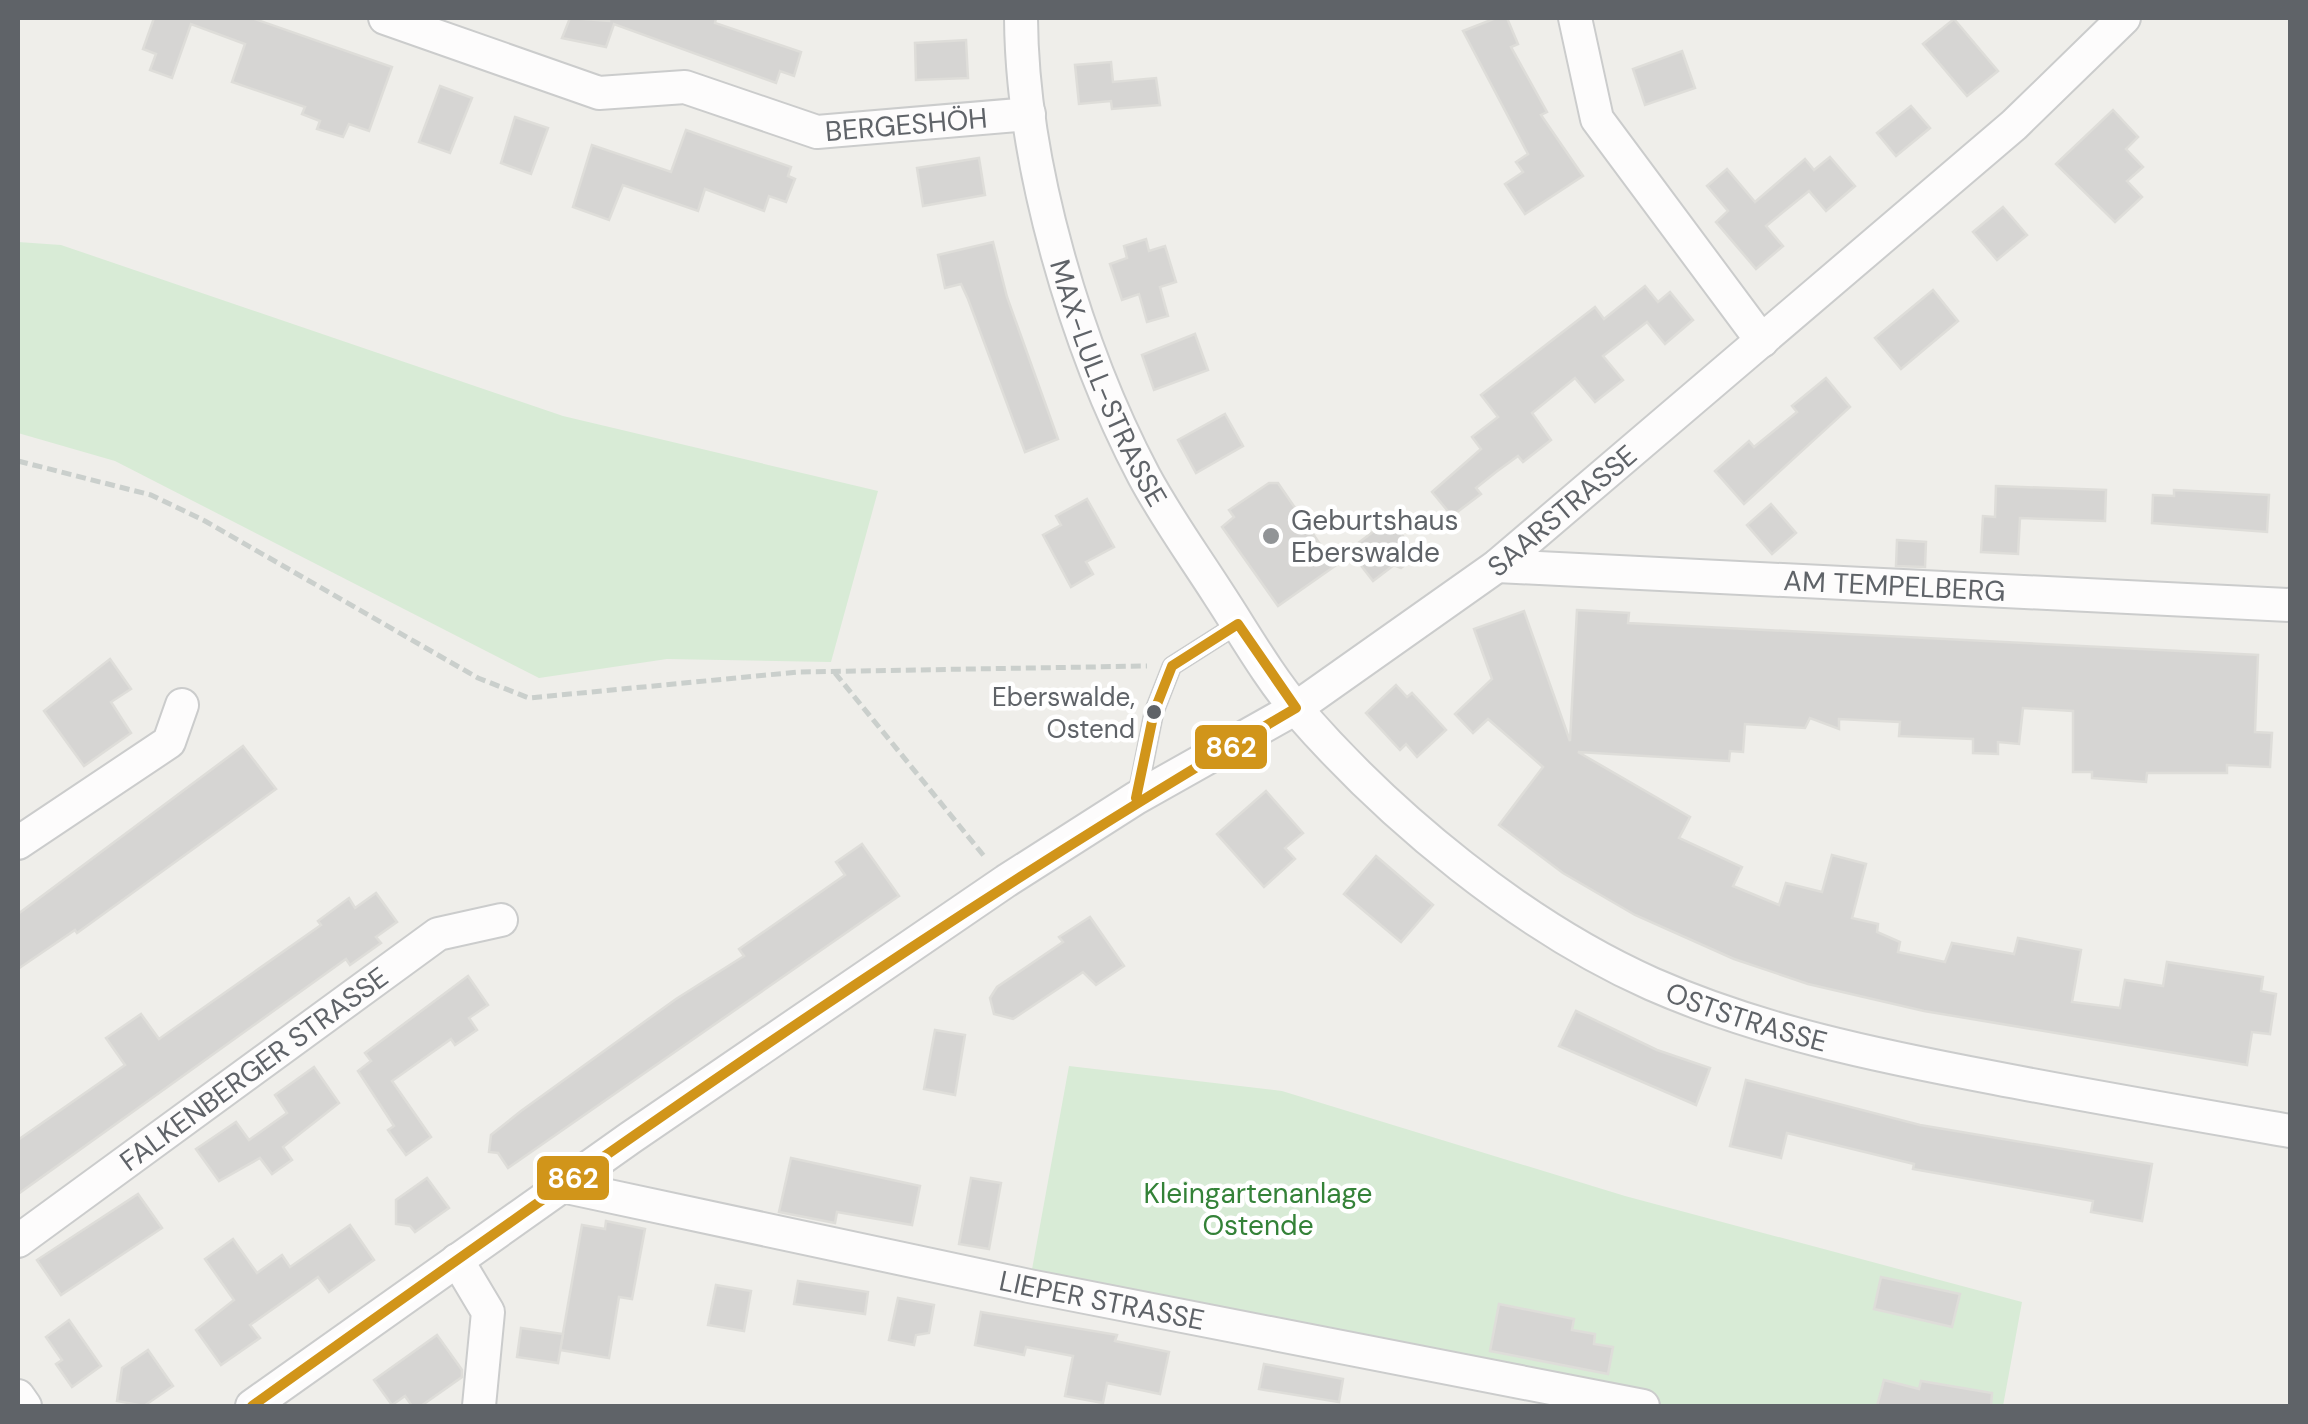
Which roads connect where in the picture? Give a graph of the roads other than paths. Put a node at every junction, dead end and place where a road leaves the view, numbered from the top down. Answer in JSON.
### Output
{"nodes":[{"id":1,"x":385,"y":18,"type":"edge"},
{"id":2,"x":1021,"y":18,"type":"edge"},
{"id":3,"x":1575,"y":18,"type":"edge"},
{"id":4,"x":2124,"y":18,"type":"edge"},
{"id":5,"x":1029,"y":114,"type":"junction"},
{"id":6,"x":1762,"y":341,"type":"junction"},
{"id":7,"x":1497,"y":566,"type":"junction"},
{"id":8,"x":2290,"y":604,"type":"edge"},
{"id":9,"x":1238,"y":624,"type":"junction"},
{"id":10,"x":182,"y":705,"type":"dead end"},
{"id":11,"x":1296,"y":708,"type":"junction"},
{"id":12,"x":1136,"y":798,"type":"junction"},
{"id":13,"x":18,"y":844,"type":"edge"},
{"id":14,"x":502,"y":920,"type":"dead end"},
{"id":15,"x":2290,"y":1130,"type":"edge"},
{"id":16,"x":562,"y":1186,"type":"junction"},
{"id":17,"x":18,"y":1241,"type":"edge"},
{"id":18,"x":456,"y":1260,"type":"junction"},
{"id":19,"x":18,"y":1396,"type":"edge"},
{"id":20,"x":25,"y":1406,"type":"edge"},
{"id":21,"x":252,"y":1406,"type":"edge"},
{"id":22,"x":479,"y":1406,"type":"edge"},
{"id":23,"x":1644,"y":1406,"type":"edge"}],
"edges":[{"from":1,"to":5,"type":"street","name":"BERGESHÖH"},
{"from":2,"to":5,"type":"street","name":"MAX-LULL-STRASSE"},
{"from":3,"to":6,"type":"street"},
{"from":4,"to":6,"type":"street","name":"SAARSTRASSE"},
{"from":5,"to":9,"type":"street","name":"MAX-LULL-STRASSE"},
{"from":6,"to":7,"type":"street","name":"SAARSTRASSE"},
{"from":7,"to":8,"type":"street","name":"AM TEMPELBERG"},
{"from":7,"to":11,"type":"street","name":"SAARSTRASSE"},
{"from":9,"to":11,"type":"street","name":"MAX-LULL-STRASSE"},
{"from":9,"to":12,"type":"lane"},
{"from":10,"to":13,"type":"street"},
{"from":11,"to":12,"type":"street","name":"SAARSTRASSE"},
{"from":11,"to":15,"type":"street","name":"OSTSTRASSE"},
{"from":12,"to":16,"type":"street","name":"SAARSTRASSE"},
{"from":14,"to":17,"type":"street","name":"FALKENBERGER STRASSE"},
{"from":16,"to":18,"type":"street","name":"SAARSTRASSE"},
{"from":16,"to":23,"type":"street","name":"LIEPER STRASSE"},
{"from":18,"to":21,"type":"street","name":"SAARSTRASSE"},
{"from":18,"to":22,"type":"street"},
{"from":19,"to":20,"type":"street"}]}
